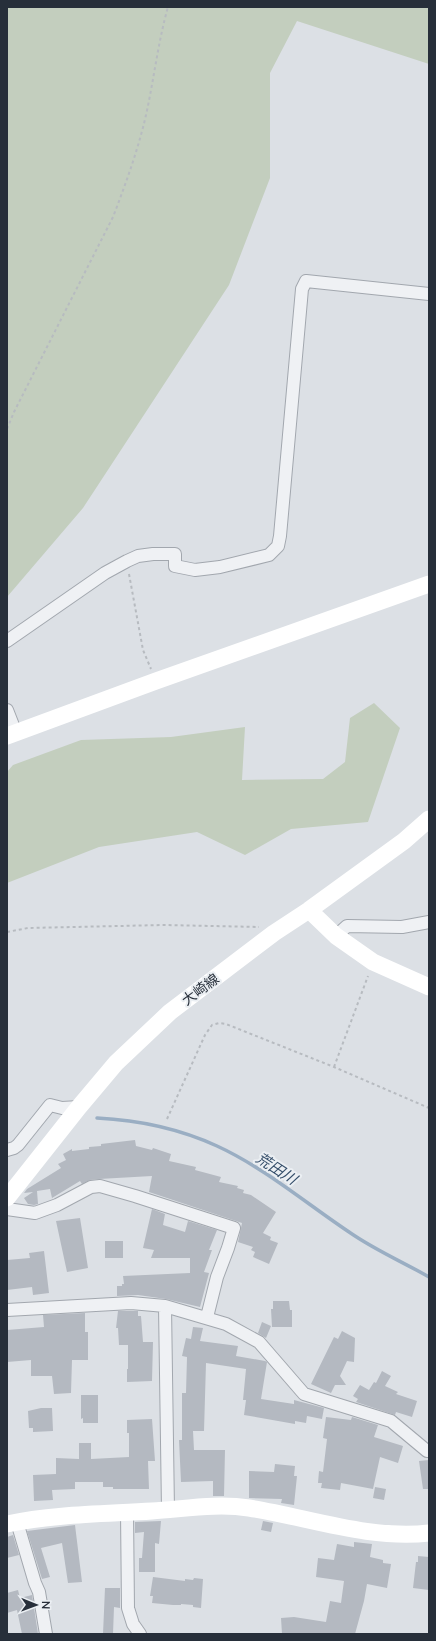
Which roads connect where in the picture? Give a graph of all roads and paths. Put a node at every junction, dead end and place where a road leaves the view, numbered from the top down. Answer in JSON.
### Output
{"nodes":[{"id":1,"x":168,"y":7,"type":"edge"},
{"id":2,"x":429,"y":294,"type":"edge"},
{"id":3,"x":7,"y":429,"type":"edge"},
{"id":4,"x":127,"y":561,"type":"junction"},
{"id":5,"x":429,"y":584,"type":"edge"},
{"id":6,"x":7,"y":641,"type":"edge"},
{"id":7,"x":156,"y":681,"type":"junction"},
{"id":8,"x":7,"y":710,"type":"edge"},
{"id":9,"x":12,"y":735,"type":"edge"},
{"id":10,"x":429,"y":819,"type":"edge"},
{"id":11,"x":309,"y":910,"type":"junction"},
{"id":12,"x":429,"y":922,"type":"edge"},
{"id":13,"x":7,"y":932,"type":"edge"},
{"id":14,"x":274,"y":933,"type":"junction"},
{"id":15,"x":336,"y":936,"type":"junction"},
{"id":16,"x":373,"y":962,"type":"junction"},
{"id":17,"x":429,"y":987,"type":"edge"},
{"id":18,"x":334,"y":1067,"type":"junction"},
{"id":19,"x":79,"y":1107,"type":"junction"},
{"id":20,"x":429,"y":1108,"type":"edge"},
{"id":21,"x":167,"y":1119,"type":"dead end"},
{"id":22,"x":7,"y":1150,"type":"edge"},
{"id":23,"x":7,"y":1198,"type":"edge"},
{"id":24,"x":7,"y":1209,"type":"edge"},
{"id":25,"x":165,"y":1306,"type":"junction"},
{"id":26,"x":7,"y":1310,"type":"edge"},
{"id":27,"x":207,"y":1317,"type":"junction"},
{"id":28,"x":429,"y":1451,"type":"edge"},
{"id":29,"x":168,"y":1510,"type":"junction"},
{"id":30,"x":128,"y":1512,"type":"junction"},
{"id":31,"x":12,"y":1523,"type":"edge"},
{"id":32,"x":429,"y":1533,"type":"edge"},
{"id":33,"x":46,"y":1634,"type":"edge"},
{"id":34,"x":140,"y":1634,"type":"edge"}],
"edges":[{"from":1,"to":3,"type":"path"},
{"from":2,"to":4,"type":"street"},
{"from":4,"to":6,"type":"street"},
{"from":4,"to":7,"type":"path"},
{"from":5,"to":7,"type":"street"},
{"from":7,"to":9,"type":"street"},
{"from":8,"to":9,"type":"street"},
{"from":10,"to":11,"type":"street","name":"大崎線"},
{"from":11,"to":14,"type":"street","name":"大崎線"},
{"from":11,"to":15,"type":"street"},
{"from":12,"to":15,"type":"street"},
{"from":13,"to":14,"type":"path"},
{"from":14,"to":19,"type":"street","name":"大崎線"},
{"from":15,"to":16,"type":"street"},
{"from":16,"to":17,"type":"street"},
{"from":16,"to":18,"type":"path"},
{"from":18,"to":20,"type":"path"},
{"from":18,"to":21,"type":"path"},
{"from":19,"to":22,"type":"street"},
{"from":19,"to":23,"type":"street","name":"大崎線"},
{"from":24,"to":27,"type":"street"},
{"from":25,"to":26,"type":"street"},
{"from":25,"to":27,"type":"street"},
{"from":25,"to":29,"type":"street"},
{"from":27,"to":28,"type":"street"},
{"from":29,"to":30,"type":"street"},
{"from":29,"to":32,"type":"street"},
{"from":30,"to":31,"type":"street"},
{"from":30,"to":34,"type":"street"},
{"from":31,"to":33,"type":"street"}]}
